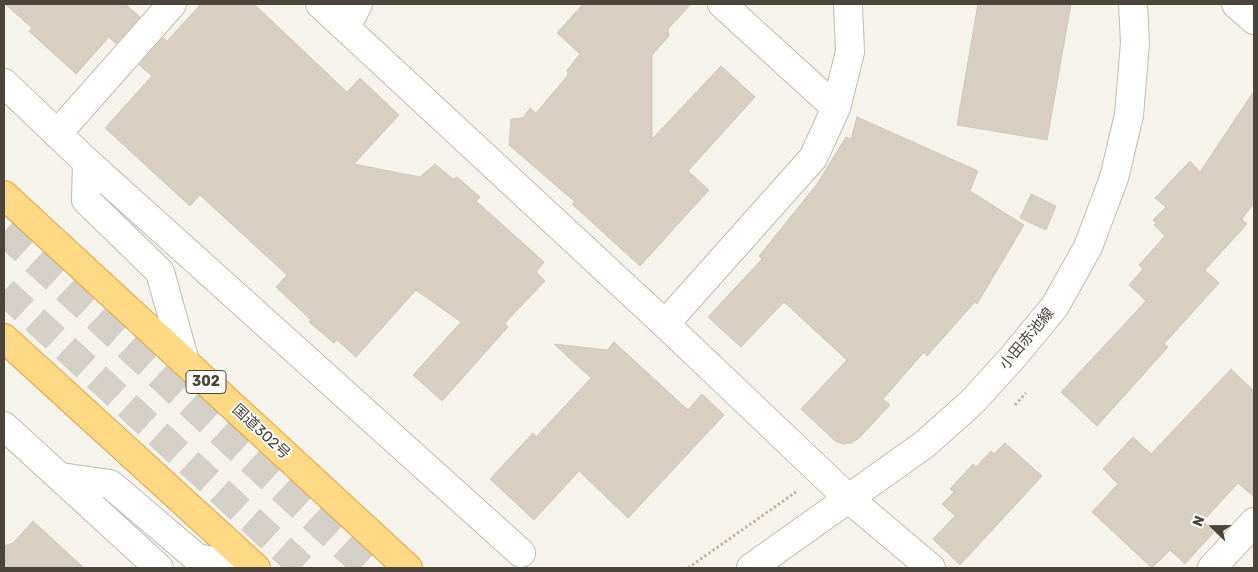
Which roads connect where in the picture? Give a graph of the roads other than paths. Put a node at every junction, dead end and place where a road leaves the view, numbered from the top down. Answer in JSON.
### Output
{"nodes":[{"id":1,"x":172,"y":4,"type":"edge"},
{"id":2,"x":320,"y":4,"type":"edge"},
{"id":3,"x":358,"y":4,"type":"edge"},
{"id":4,"x":722,"y":4,"type":"edge"},
{"id":5,"x":848,"y":4,"type":"edge"},
{"id":6,"x":1133,"y":4,"type":"edge"},
{"id":7,"x":346,"y":28,"type":"junction"},
{"id":8,"x":4,"y":83,"type":"edge"},
{"id":9,"x":836,"y":108,"type":"junction"},
{"id":10,"x":57,"y":134,"type":"junction"},
{"id":11,"x":87,"y":162,"type":"junction"},
{"id":12,"x":4,"y":195,"type":"edge"},
{"id":13,"x":665,"y":324,"type":"junction"},
{"id":14,"x":4,"y":338,"type":"edge"},
{"id":15,"x":185,"y":362,"type":"junction"},
{"id":16,"x":4,"y":426,"type":"edge"},
{"id":17,"x":60,"y":476,"type":"junction"},
{"id":18,"x":848,"y":498,"type":"junction"},
{"id":19,"x":1254,"y":522,"type":"edge"},
{"id":20,"x":521,"y":553,"type":"dead end"},
{"id":21,"x":159,"y":568,"type":"edge"},
{"id":22,"x":249,"y":568,"type":"edge"},
{"id":23,"x":256,"y":568,"type":"edge"},
{"id":24,"x":408,"y":568,"type":"edge"},
{"id":25,"x":751,"y":568,"type":"edge"},
{"id":26,"x":931,"y":568,"type":"edge"},
{"id":27,"x":1212,"y":568,"type":"edge"}],
"edges":[{"from":1,"to":10,"type":"street"},
{"from":2,"to":7,"type":"street"},
{"from":3,"to":7,"type":"street"},
{"from":4,"to":9,"type":"street"},
{"from":5,"to":9,"type":"street"},
{"from":6,"to":18,"type":"street","name":"小田赤池線"},
{"from":7,"to":13,"type":"street"},
{"from":8,"to":10,"type":"street"},
{"from":9,"to":13,"type":"street"},
{"from":10,"to":11,"type":"street"},
{"from":11,"to":15,"type":"street"},
{"from":11,"to":20,"type":"street"},
{"from":12,"to":15,"type":"highway","name":"国道302号","number":"302"},
{"from":13,"to":18,"type":"street"},
{"from":14,"to":23,"type":"highway"},
{"from":15,"to":24,"type":"highway","name":"国道302号","number":"302"},
{"from":16,"to":17,"type":"street"},
{"from":17,"to":21,"type":"street"},
{"from":17,"to":22,"type":"street"},
{"from":18,"to":25,"type":"street","name":"小田赤池線"},
{"from":18,"to":26,"type":"street"},
{"from":19,"to":27,"type":"street"}]}
